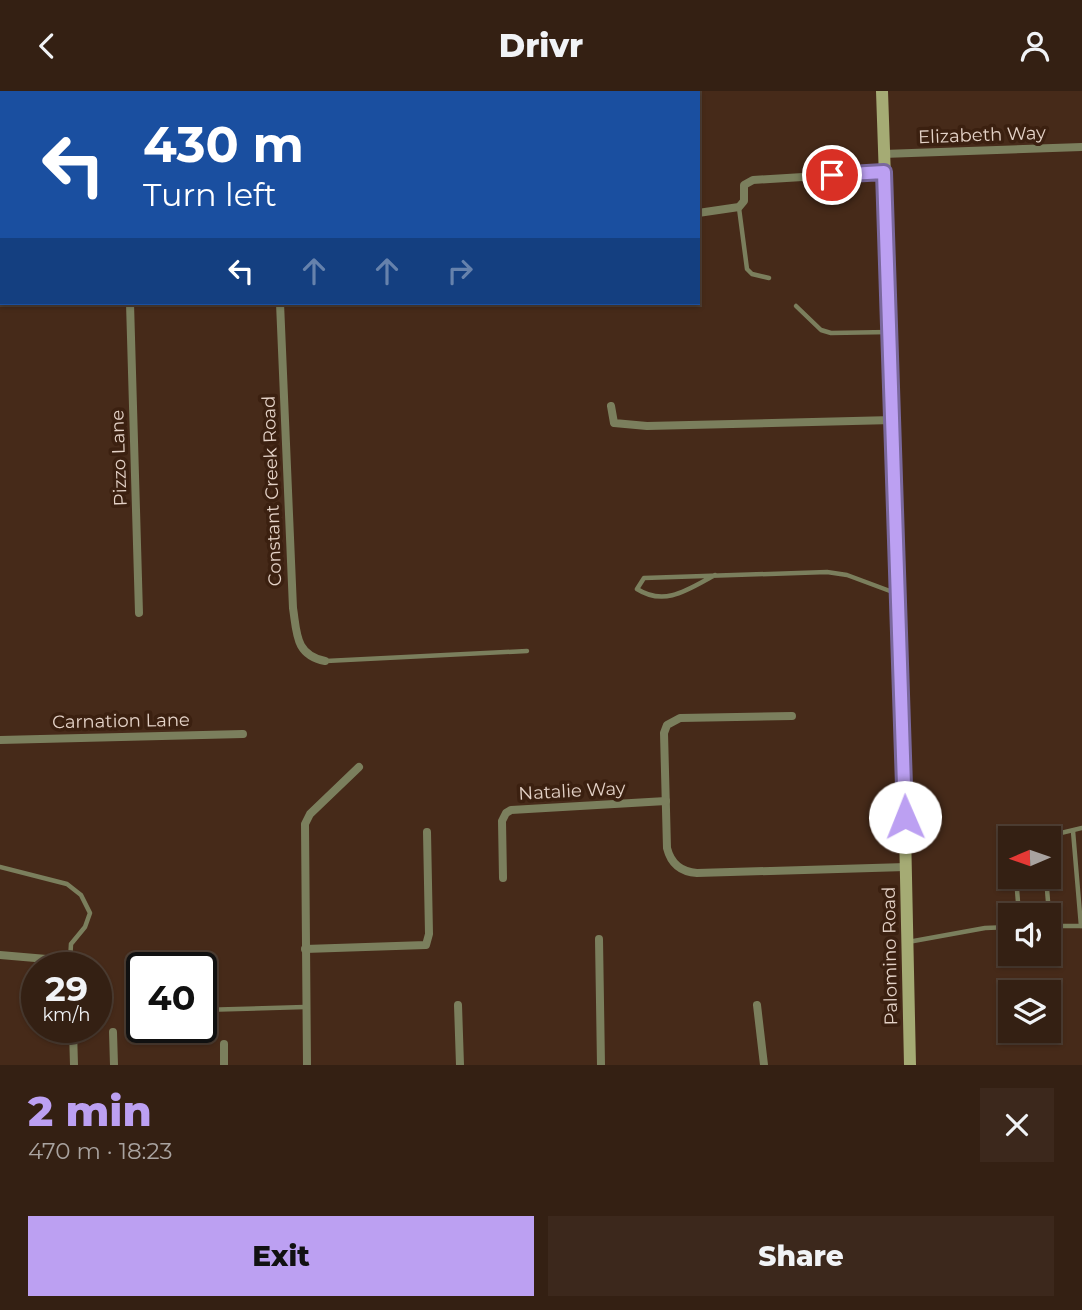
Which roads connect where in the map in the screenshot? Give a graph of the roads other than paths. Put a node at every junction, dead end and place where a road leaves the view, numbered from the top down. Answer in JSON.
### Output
{"nodes":[{"id":1,"x":881,"y":91,"type":"edge"},
{"id":2,"x":1082,"y":147,"type":"edge"},
{"id":3,"x":883,"y":154,"type":"junction"},
{"id":4,"x":884,"y":172,"type":"junction"},
{"id":5,"x":739,"y":207,"type":"junction"},
{"id":6,"x":700,"y":213,"type":"edge"},
{"id":7,"x":769,"y":278,"type":"dead end"},
{"id":8,"x":130,"y":305,"type":"edge"},
{"id":9,"x":280,"y":305,"type":"edge"},
{"id":10,"x":796,"y":306,"type":"dead end"},
{"id":11,"x":890,"y":332,"type":"junction"},
{"id":12,"x":611,"y":406,"type":"dead end"},
{"id":13,"x":893,"y":420,"type":"junction"},
{"id":14,"x":715,"y":575,"type":"junction"},
{"id":15,"x":899,"y":594,"type":"junction"},
{"id":16,"x":139,"y":613,"type":"dead end"},
{"id":17,"x":527,"y":651,"type":"dead end"},
{"id":18,"x":325,"y":661,"type":"joint"},
{"id":19,"x":792,"y":716,"type":"dead end"},
{"id":20,"x":243,"y":734,"type":"dead end"},
{"id":21,"x":0,"y":740,"type":"edge"},
{"id":22,"x":359,"y":767,"type":"dead end"},
{"id":23,"x":666,"y":801,"type":"junction"},
{"id":24,"x":1082,"y":828,"type":"edge"},
{"id":25,"x":1073,"y":831,"type":"junction"},
{"id":26,"x":428,"y":832,"type":"dead end"},
{"id":27,"x":1061,"y":834,"type":"edge"},
{"id":28,"x":0,"y":867,"type":"edge"},
{"id":29,"x":906,"y":867,"type":"junction"},
{"id":30,"x":503,"y":878,"type":"dead end"},
{"id":31,"x":1061,"y":926,"type":"edge"},
{"id":32,"x":1082,"y":926,"type":"edge"},
{"id":33,"x":998,"y":927,"type":"edge"},
{"id":34,"x":598,"y":939,"type":"dead end"},
{"id":35,"x":908,"y":942,"type":"junction"},
{"id":36,"x":305,"y":949,"type":"junction"},
{"id":37,"x":71,"y":952,"type":"edge"},
{"id":38,"x":0,"y":955,"type":"edge"},
{"id":39,"x":21,"y":957,"type":"edge"},
{"id":40,"x":458,"y":1005,"type":"dead end"},
{"id":41,"x":757,"y":1005,"type":"dead end"},
{"id":42,"x":306,"y":1007,"type":"junction"},
{"id":43,"x":217,"y":1010,"type":"edge"},
{"id":44,"x":113,"y":1032,"type":"dead end"},
{"id":45,"x":73,"y":1043,"type":"edge"},
{"id":46,"x":224,"y":1044,"type":"dead end"},
{"id":47,"x":74,"y":1065,"type":"edge"},
{"id":48,"x":114,"y":1065,"type":"edge"},
{"id":49,"x":224,"y":1065,"type":"edge"},
{"id":50,"x":307,"y":1065,"type":"edge"},
{"id":51,"x":460,"y":1065,"type":"edge"},
{"id":52,"x":601,"y":1065,"type":"edge"},
{"id":53,"x":764,"y":1065,"type":"edge"},
{"id":54,"x":910,"y":1065,"type":"edge"}],
"edges":[{"from":1,"to":3,"type":"street","name":"Palomino Road"},
{"from":2,"to":3,"type":"street","name":"Elizabeth Way"},
{"from":3,"to":4,"type":"street","name":"Palomino Road"},
{"from":4,"to":5,"type":"street"},
{"from":4,"to":11,"type":"street","name":"Palomino Road"},
{"from":5,"to":6,"type":"street"},
{"from":5,"to":7,"type":"lane"},
{"from":8,"to":16,"type":"street","name":"Pizzo Lane"},
{"from":9,"to":18,"type":"street","name":"Constant Creek Road"},
{"from":10,"to":11,"type":"lane"},
{"from":11,"to":13,"type":"street","name":"Palomino Road"},
{"from":12,"to":13,"type":"street"},
{"from":13,"to":15,"type":"street","name":"Palomino Road"},
{"from":14,"to":14,"type":"lane"},
{"from":14,"to":15,"type":"lane"},
{"from":15,"to":29,"type":"street","name":"Palomino Road"},
{"from":17,"to":18,"type":"lane"},
{"from":19,"to":23,"type":"street"},
{"from":20,"to":21,"type":"street","name":"Carnation Lane"},
{"from":22,"to":36,"type":"street"},
{"from":23,"to":29,"type":"street"},
{"from":23,"to":30,"type":"street","name":"Natalie Way"},
{"from":24,"to":25,"type":"lane"},
{"from":25,"to":27,"type":"lane"},
{"from":25,"to":32,"type":"lane"},
{"from":26,"to":36,"type":"street"},
{"from":28,"to":37,"type":"lane"},
{"from":29,"to":35,"type":"street","name":"Palomino Road"},
{"from":31,"to":32,"type":"lane"},
{"from":33,"to":35,"type":"lane"},
{"from":34,"to":52,"type":"street"},
{"from":35,"to":54,"type":"street","name":"Palomino Road"},
{"from":36,"to":42,"type":"street"},
{"from":38,"to":39,"type":"street"},
{"from":40,"to":51,"type":"street"},
{"from":41,"to":53,"type":"street"},
{"from":42,"to":43,"type":"lane"},
{"from":42,"to":50,"type":"street"},
{"from":44,"to":48,"type":"street"},
{"from":45,"to":47,"type":"street"},
{"from":46,"to":49,"type":"street"}]}
